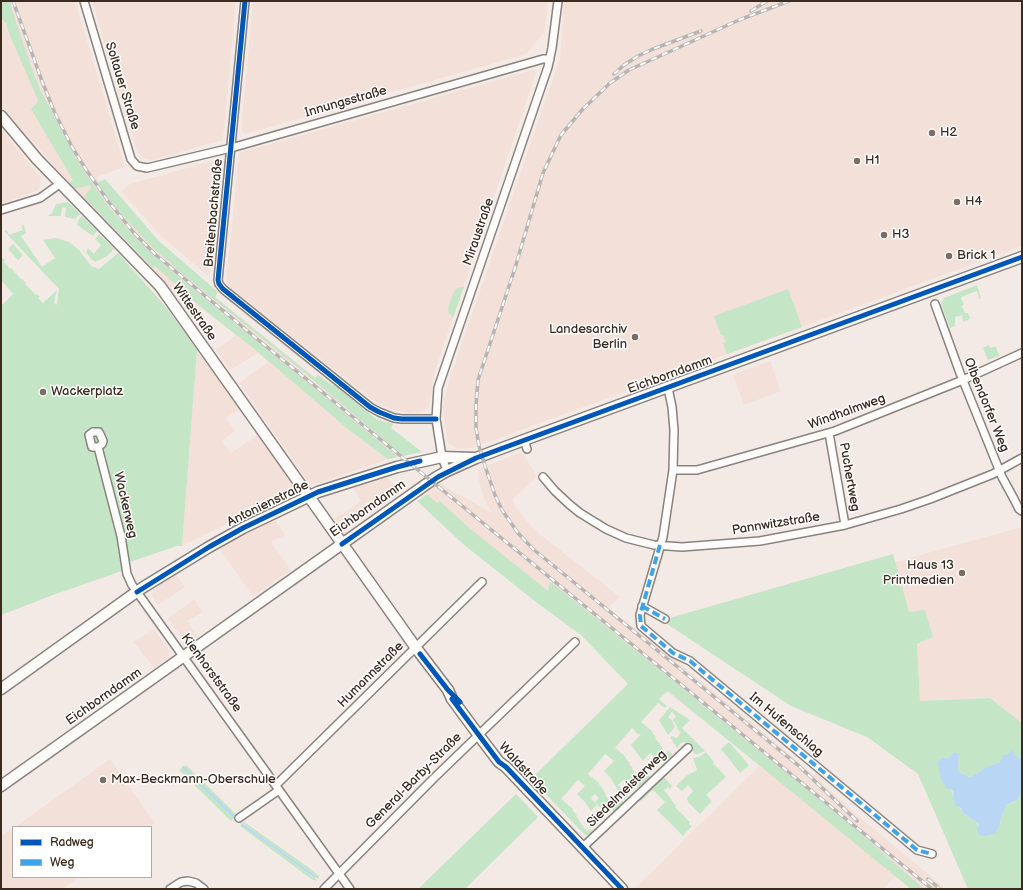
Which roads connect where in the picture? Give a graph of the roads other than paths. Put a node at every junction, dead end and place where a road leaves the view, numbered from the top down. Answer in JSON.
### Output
{"nodes":[{"id":1,"x":84,"y":1,"type":"edge"},
{"id":2,"x":245,"y":1,"type":"edge"},
{"id":3,"x":558,"y":1,"type":"edge"},
{"id":4,"x":550,"y":59,"type":"junction"},
{"id":5,"x":1,"y":116,"type":"edge"},
{"id":6,"x":231,"y":148,"type":"junction"},
{"id":7,"x":147,"y":168,"type":"joint"},
{"id":8,"x":60,"y":183,"type":"junction"},
{"id":9,"x":1,"y":210,"type":"edge"},
{"id":10,"x":1022,"y":257,"type":"edge"},
{"id":11,"x":935,"y":304,"type":"dead end"},
{"id":12,"x":1022,"y":353,"type":"edge"},
{"id":13,"x":963,"y":380,"type":"junction"},
{"id":14,"x":668,"y":388,"type":"junction"},
{"id":15,"x":436,"y":419,"type":"junction"},
{"id":16,"x":829,"y":433,"type":"junction"},
{"id":17,"x":98,"y":447,"type":"dead end"},
{"id":18,"x":442,"y":457,"type":"junction"},
{"id":19,"x":476,"y":458,"type":"junction"},
{"id":20,"x":1022,"y":458,"type":"edge"},
{"id":21,"x":673,"y":470,"type":"junction"},
{"id":22,"x":1000,"y":470,"type":"junction"},
{"id":23,"x":447,"y":471,"type":"junction"},
{"id":24,"x":543,"y":477,"type":"dead end"},
{"id":25,"x":309,"y":496,"type":"junction"},
{"id":26,"x":1022,"y":511,"type":"edge"},
{"id":27,"x":845,"y":525,"type":"junction"},
{"id":28,"x":342,"y":544,"type":"junction"},
{"id":29,"x":660,"y":545,"type":"junction"},
{"id":30,"x":126,"y":569,"type":"joint"},
{"id":31,"x":482,"y":582,"type":"dead end"},
{"id":32,"x":137,"y":592,"type":"junction"},
{"id":33,"x":642,"y":606,"type":"junction"},
{"id":34,"x":665,"y":619,"type":"dead end"},
{"id":35,"x":575,"y":642,"type":"dead end"},
{"id":36,"x":416,"y":648,"type":"junction"},
{"id":37,"x":184,"y":656,"type":"junction"},
{"id":38,"x":1,"y":689,"type":"edge"},
{"id":39,"x":480,"y":733,"type":"junction"},
{"id":40,"x":688,"y":748,"type":"dead end"},
{"id":41,"x":1,"y":786,"type":"edge"},
{"id":42,"x":277,"y":787,"type":"junction"},
{"id":43,"x":239,"y":818,"type":"dead end"},
{"id":44,"x":582,"y":848,"type":"junction"},
{"id":45,"x":932,"y":854,"type":"dead end"},
{"id":46,"x":338,"y":873,"type":"junction"},
{"id":47,"x":170,"y":889,"type":"edge"},
{"id":48,"x":204,"y":889,"type":"edge"},
{"id":49,"x":324,"y":889,"type":"edge"},
{"id":50,"x":350,"y":889,"type":"edge"},
{"id":51,"x":622,"y":889,"type":"edge"}],
"edges":[{"from":1,"to":7,"type":"street","name":"Soltauer Straße"},
{"from":2,"to":6,"type":"street","name":"Breitenbachstraße"},
{"from":3,"to":4,"type":"street","name":"Miraustraße"},
{"from":4,"to":6,"type":"street","name":"Innungsstraße"},
{"from":4,"to":15,"type":"street","name":"Miraustraße"},
{"from":5,"to":8,"type":"main road","name":"Wittestraße"},
{"from":6,"to":7,"type":"street","name":"Innungsstraße"},
{"from":6,"to":15,"type":"street","name":"Breitenbachstraße"},
{"from":8,"to":9,"type":"street"},
{"from":8,"to":25,"type":"main road","name":"Wittestraße"},
{"from":10,"to":14,"type":"main road","name":"Eichborndamm"},
{"from":11,"to":13,"type":"street","name":"Olbendorfer Weg"},
{"from":12,"to":13,"type":"street","name":"Windhalmweg"},
{"from":13,"to":16,"type":"street","name":"Windhalmweg"},
{"from":13,"to":22,"type":"street","name":"Olbendorfer Weg"},
{"from":14,"to":19,"type":"main road","name":"Eichborndamm"},
{"from":14,"to":21,"type":"street","name":"Im Hufenschlag"},
{"from":15,"to":18,"type":"street","name":"Miraustraße"},
{"from":16,"to":21,"type":"street","name":"Windhalmweg"},
{"from":16,"to":27,"type":"street","name":"Puchertweg"},
{"from":17,"to":30,"type":"street","name":"Wackerweg"},
{"from":18,"to":19,"type":"main road","name":"Antonienstraße"},
{"from":18,"to":23,"type":"street","name":"Miraustraße"},
{"from":18,"to":25,"type":"main road","name":"Antonienstraße"},
{"from":19,"to":23,"type":"main road","name":"Eichborndamm"},
{"from":20,"to":22,"type":"street","name":"Pannwitzstraße"},
{"from":21,"to":29,"type":"street","name":"Im Hufenschlag"},
{"from":22,"to":26,"type":"street","name":"Olbendorfer Weg"},
{"from":22,"to":27,"type":"street","name":"Pannwitzstraße"},
{"from":23,"to":28,"type":"main road","name":"Eichborndamm"},
{"from":24,"to":29,"type":"street","name":"Pannwitzstraße"},
{"from":25,"to":28,"type":"main road","name":"Wittestraße"},
{"from":25,"to":32,"type":"main road","name":"Antonienstraße"},
{"from":27,"to":29,"type":"street","name":"Pannwitzstraße"},
{"from":28,"to":36,"type":"main road","name":"Waldstraße"},
{"from":28,"to":37,"type":"main road","name":"Eichborndamm"},
{"from":29,"to":33,"type":"street","name":"Im Hufenschlag"},
{"from":30,"to":32,"type":"street","name":"Kienhorststraße"},
{"from":31,"to":36,"type":"street","name":"Humannstraße"},
{"from":32,"to":37,"type":"street","name":"Kienhorststraße"},
{"from":32,"to":38,"type":"main road","name":"Antonienstraße"},
{"from":33,"to":34,"type":"street"},
{"from":33,"to":45,"type":"street","name":"Im Hufenschlag"},
{"from":35,"to":39,"type":"street","name":"General-Barby-Straße"},
{"from":36,"to":39,"type":"main road","name":"Waldstraße"},
{"from":36,"to":42,"type":"street","name":"Humannstraße"},
{"from":37,"to":41,"type":"main road","name":"Eichborndamm"},
{"from":37,"to":42,"type":"street","name":"Kienhorststraße"},
{"from":39,"to":44,"type":"main road","name":"Waldstraße"},
{"from":39,"to":46,"type":"street","name":"General-Barby-Straße"},
{"from":40,"to":44,"type":"street","name":"Siedelmeisterweg"},
{"from":42,"to":43,"type":"street"},
{"from":42,"to":46,"type":"street","name":"Kienhorststraße"},
{"from":44,"to":51,"type":"main road","name":"Waldstraße"},
{"from":46,"to":49,"type":"street","name":"General-Barby-Straße"},
{"from":46,"to":50,"type":"street","name":"Kienhorststraße"},
{"from":47,"to":48,"type":"street"}]}
